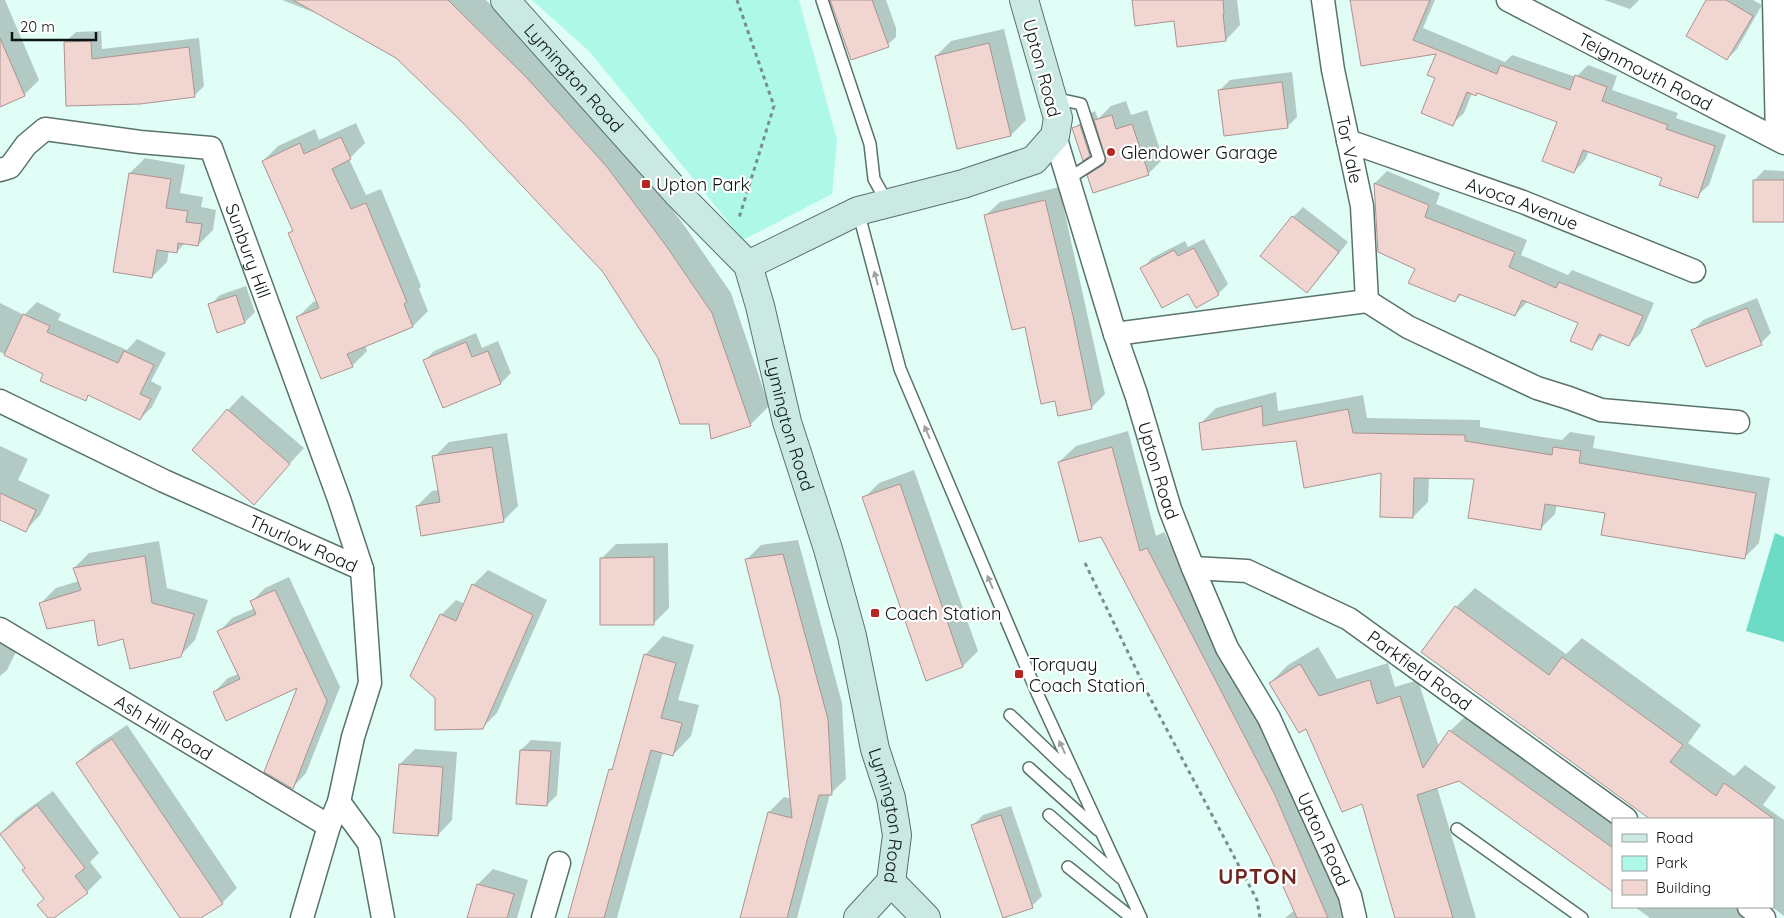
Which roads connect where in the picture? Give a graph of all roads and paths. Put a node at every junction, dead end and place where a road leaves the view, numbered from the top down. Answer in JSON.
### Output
{"nodes":[{"id":1,"x":505,"y":0,"type":"edge"},
{"id":2,"x":737,"y":0,"type":"edge"},
{"id":3,"x":822,"y":0,"type":"edge"},
{"id":4,"x":1024,"y":0,"type":"edge"},
{"id":5,"x":1323,"y":0,"type":"edge"},
{"id":6,"x":1508,"y":0,"type":"edge"},
{"id":7,"x":1778,"y":1,"type":"edge"},
{"id":8,"x":1052,"y":98,"type":"junction"},
{"id":9,"x":1055,"y":136,"type":"junction"},
{"id":10,"x":1348,"y":141,"type":"junction"},
{"id":11,"x":1780,"y":141,"type":"edge"},
{"id":12,"x":0,"y":170,"type":"edge"},
{"id":13,"x":1068,"y":179,"type":"junction"},
{"id":14,"x":888,"y":204,"type":"junction"},
{"id":15,"x":858,"y":211,"type":"junction"},
{"id":16,"x":726,"y":243,"type":"junction"},
{"id":17,"x":748,"y":265,"type":"junction"},
{"id":18,"x":1694,"y":271,"type":"dead end"},
{"id":19,"x":1367,"y":301,"type":"junction"},
{"id":20,"x":1115,"y":334,"type":"junction"},
{"id":21,"x":0,"y":401,"type":"edge"},
{"id":22,"x":1738,"y":422,"type":"dead end"},
{"id":23,"x":1085,"y":563,"type":"dead end"},
{"id":24,"x":1193,"y":568,"type":"junction"},
{"id":25,"x":362,"y":569,"type":"junction"},
{"id":26,"x":0,"y":629,"type":"edge"},
{"id":27,"x":1010,"y":715,"type":"dead end"},
{"id":28,"x":1029,"y":768,"type":"dead end"},
{"id":29,"x":1076,"y":778,"type":"junction"},
{"id":30,"x":339,"y":802,"type":"junction"},
{"id":31,"x":1049,"y":815,"type":"dead end"},
{"id":32,"x":1625,"y":818,"type":"edge"},
{"id":33,"x":329,"y":826,"type":"junction"},
{"id":34,"x":1457,"y":828,"type":"dead end"},
{"id":35,"x":1102,"y":834,"type":"junction"},
{"id":36,"x":559,"y":863,"type":"dead end"},
{"id":37,"x":1068,"y":867,"type":"dead end"},
{"id":38,"x":891,"y":882,"type":"junction"},
{"id":39,"x":1124,"y":882,"type":"junction"},
{"id":40,"x":1750,"y":908,"type":"edge"},
{"id":41,"x":302,"y":918,"type":"edge"},
{"id":42,"x":383,"y":918,"type":"edge"},
{"id":43,"x":543,"y":918,"type":"edge"},
{"id":44,"x":858,"y":918,"type":"edge"},
{"id":45,"x":926,"y":918,"type":"edge"},
{"id":46,"x":1132,"y":918,"type":"edge"},
{"id":47,"x":1141,"y":918,"type":"edge"},
{"id":48,"x":1260,"y":918,"type":"edge"},
{"id":49,"x":1354,"y":918,"type":"edge"},
{"id":50,"x":1582,"y":918,"type":"edge"},
{"id":51,"x":1764,"y":918,"type":"edge"}],
"edges":[{"from":1,"to":16,"type":"street","name":"Lymington Road"},
{"from":2,"to":16,"type":"path"},
{"from":3,"to":14,"type":"lane"},
{"from":4,"to":8,"type":"street","name":"Upton Road"},
{"from":5,"to":10,"type":"street","name":"Tor Vale"},
{"from":6,"to":11,"type":"street","name":"Teignmouth Road"},
{"from":7,"to":11,"type":"street"},
{"from":8,"to":9,"type":"street","name":"Upton Road"},
{"from":8,"to":13,"type":"lane"},
{"from":9,"to":13,"type":"street","name":"Upton Road"},
{"from":9,"to":14,"type":"street"},
{"from":10,"to":18,"type":"street","name":"Avoca Avenue"},
{"from":10,"to":19,"type":"street","name":"Tor Vale"},
{"from":12,"to":25,"type":"street","name":"Sunbury Hill"},
{"from":13,"to":20,"type":"street","name":"Upton Road"},
{"from":14,"to":15,"type":"street"},
{"from":15,"to":17,"type":"street"},
{"from":29,"to":15,"type":"lane","one_way":true},
{"from":16,"to":17,"type":"street","name":"Lymington Road"},
{"from":17,"to":38,"type":"street","name":"Lymington Road"},
{"from":19,"to":20,"type":"street"},
{"from":19,"to":22,"type":"street"},
{"from":20,"to":24,"type":"street","name":"Upton Road"},
{"from":21,"to":25,"type":"street","name":"Thurlow Road"},
{"from":23,"to":48,"type":"path"},
{"from":24,"to":32,"type":"street","name":"Parkfield Road"},
{"from":24,"to":49,"type":"street","name":"Upton Road"},
{"from":25,"to":30,"type":"street","name":"Thurlow Road"},
{"from":26,"to":33,"type":"street","name":"Ash Hill Road"},
{"from":27,"to":29,"type":"lane"},
{"from":28,"to":35,"type":"lane"},
{"from":29,"to":35,"type":"lane"},
{"from":30,"to":33,"type":"street","name":"Thurlow Road"},
{"from":30,"to":42,"type":"street"},
{"from":31,"to":39,"type":"lane"},
{"from":33,"to":41,"type":"street","name":"Thurlow Road"},
{"from":34,"to":50,"type":"lane"},
{"from":35,"to":39,"type":"lane"},
{"from":36,"to":43,"type":"street"},
{"from":37,"to":46,"type":"lane"},
{"from":38,"to":44,"type":"street"},
{"from":38,"to":45,"type":"street","name":"Lymington Road"},
{"from":39,"to":47,"type":"lane"},
{"from":40,"to":51,"type":"street"}]}
